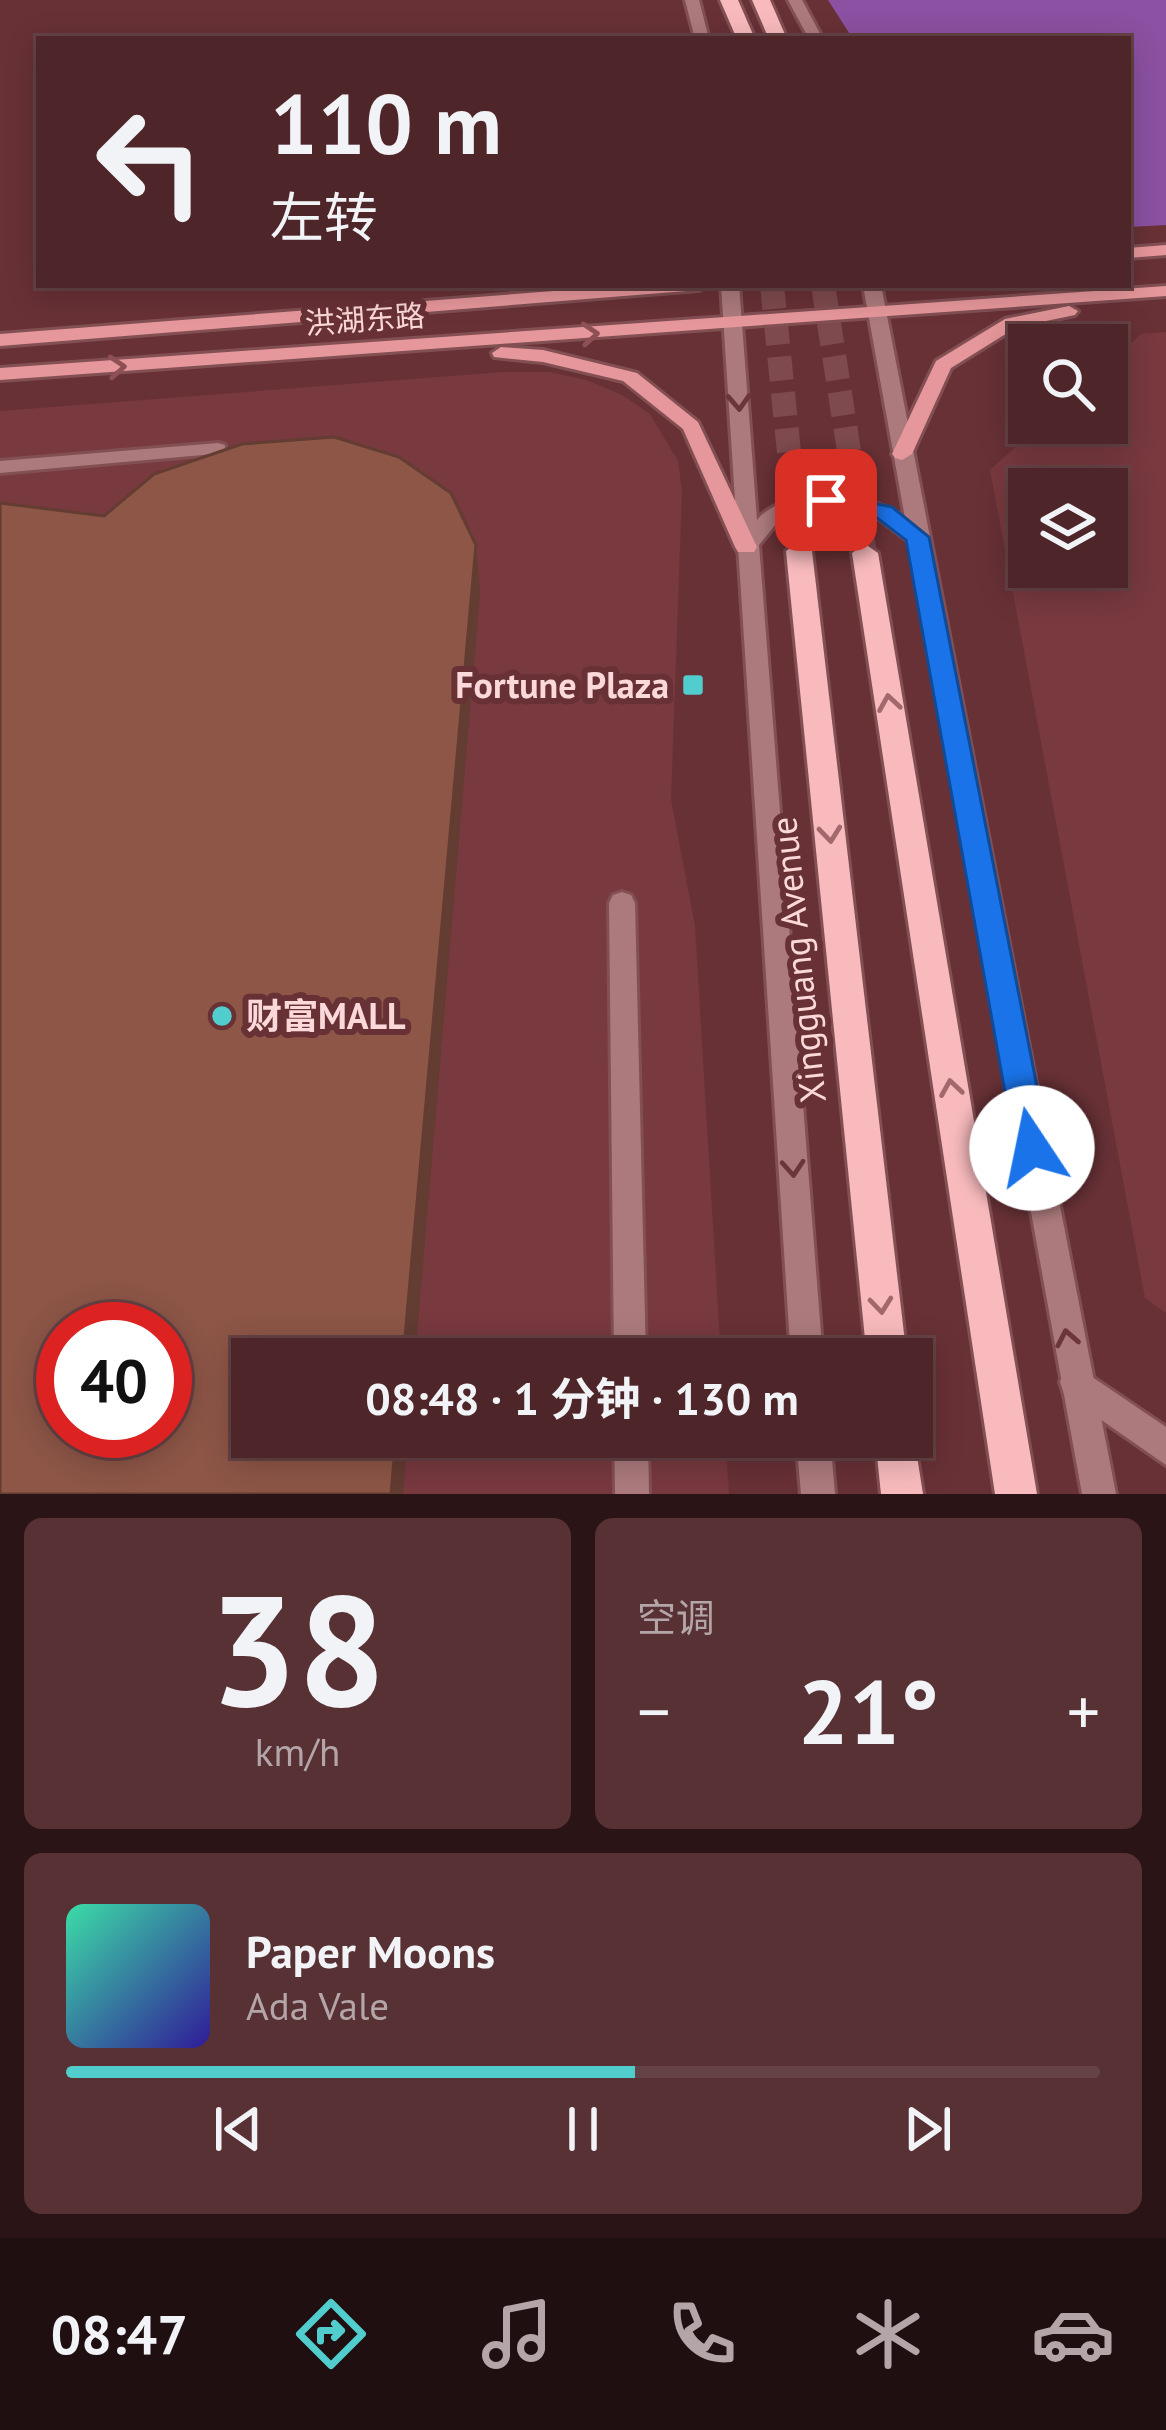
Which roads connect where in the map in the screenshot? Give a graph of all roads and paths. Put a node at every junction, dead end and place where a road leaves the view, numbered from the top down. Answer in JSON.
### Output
{"nodes":[{"id":1,"x":692,"y":0,"type":"edge"},
{"id":2,"x":729,"y":0,"type":"edge"},
{"id":3,"x":761,"y":0,"type":"edge"},
{"id":4,"x":794,"y":0,"type":"edge"},
{"id":5,"x":701,"y":36,"type":"edge"},
{"id":6,"x":745,"y":36,"type":"edge"},
{"id":7,"x":777,"y":36,"type":"edge"},
{"id":8,"x":814,"y":36,"type":"edge"},
{"id":9,"x":1131,"y":243,"type":"edge"},
{"id":10,"x":1166,"y":247,"type":"edge"},
{"id":11,"x":1131,"y":253,"type":"edge"},
{"id":12,"x":533,"y":288,"type":"edge"},
{"id":13,"x":655,"y":288,"type":"edge"},
{"id":14,"x":730,"y":288,"type":"edge"},
{"id":15,"x":873,"y":288,"type":"edge"},
{"id":16,"x":1166,"y":291,"type":"edge"},
{"id":17,"x":495,"y":299,"type":"junction"},
{"id":18,"x":878,"y":314,"type":"junction"},
{"id":19,"x":735,"y":323,"type":"junction"},
{"id":20,"x":0,"y":340,"type":"edge"},
{"id":21,"x":403,"y":347,"type":"junction"},
{"id":22,"x":0,"y":374,"type":"edge"},
{"id":23,"x":218,"y":449,"type":"edge"},
{"id":24,"x":902,"y":454,"type":"junction"},
{"id":25,"x":0,"y":467,"type":"edge"},
{"id":26,"x":917,"y":537,"type":"junction"},
{"id":27,"x":746,"y":547,"type":"junction"},
{"id":28,"x":799,"y":550,"type":"tunnel mouth"},
{"id":29,"x":865,"y":553,"type":"tunnel mouth"},
{"id":30,"x":622,"y":902,"type":"dead end"},
{"id":31,"x":630,"y":1338,"type":"edge"},
{"id":32,"x":806,"y":1338,"type":"edge"},
{"id":33,"x":885,"y":1338,"type":"edge"},
{"id":34,"x":1076,"y":1382,"type":"junction"},
{"id":35,"x":1166,"y":1448,"type":"edge"},
{"id":36,"x":631,"y":1458,"type":"edge"},
{"id":37,"x":815,"y":1458,"type":"edge"},
{"id":38,"x":898,"y":1458,"type":"edge"},
{"id":39,"x":632,"y":1494,"type":"edge"},
{"id":40,"x":818,"y":1494,"type":"edge"},
{"id":41,"x":902,"y":1494,"type":"edge"},
{"id":42,"x":1016,"y":1494,"type":"edge"},
{"id":43,"x":1099,"y":1494,"type":"edge"}],
"edges":[{"from":1,"to":5,"type":"street"},
{"from":2,"to":6,"type":"main road"},
{"from":3,"to":7,"type":"main road"},
{"from":4,"to":8,"type":"street"},
{"from":9,"to":10,"type":"main road"},
{"from":10,"to":11,"type":"main road"},
{"from":12,"to":17,"type":"main road"},
{"from":13,"to":17,"type":"main road","name":"洪湖东路"},
{"from":14,"to":19,"type":"street"},
{"from":15,"to":18,"type":"street"},
{"from":16,"to":18,"type":"main road","name":"洪湖东路"},
{"from":16,"to":24,"type":"main road"},
{"from":17,"to":20,"type":"main road","name":"洪湖东路"},
{"from":18,"to":19,"type":"main road","name":"洪湖东路"},
{"from":18,"to":24,"type":"street"},
{"from":21,"to":19,"type":"main road","name":"洪湖东路","one_way":true},
{"from":19,"to":27,"type":"street","one_way":true},
{"from":22,"to":21,"type":"main road","name":"洪湖东路","one_way":true},
{"from":21,"to":27,"type":"main road"},
{"from":23,"to":25,"type":"street"},
{"from":24,"to":26,"type":"street"},
{"from":26,"to":27,"type":"street"},
{"from":34,"to":26,"type":"street","one_way":true},
{"from":27,"to":32,"type":"street","one_way":true},
{"from":28,"to":33,"type":"main road","name":"Xingguang Avenue","one_way":true},
{"from":42,"to":29,"type":"main road","one_way":true},
{"from":30,"to":31,"type":"street"},
{"from":34,"to":35,"type":"street"},
{"from":34,"to":43,"type":"street"},
{"from":36,"to":39,"type":"street"},
{"from":37,"to":40,"type":"street"},
{"from":38,"to":41,"type":"main road"}]}
